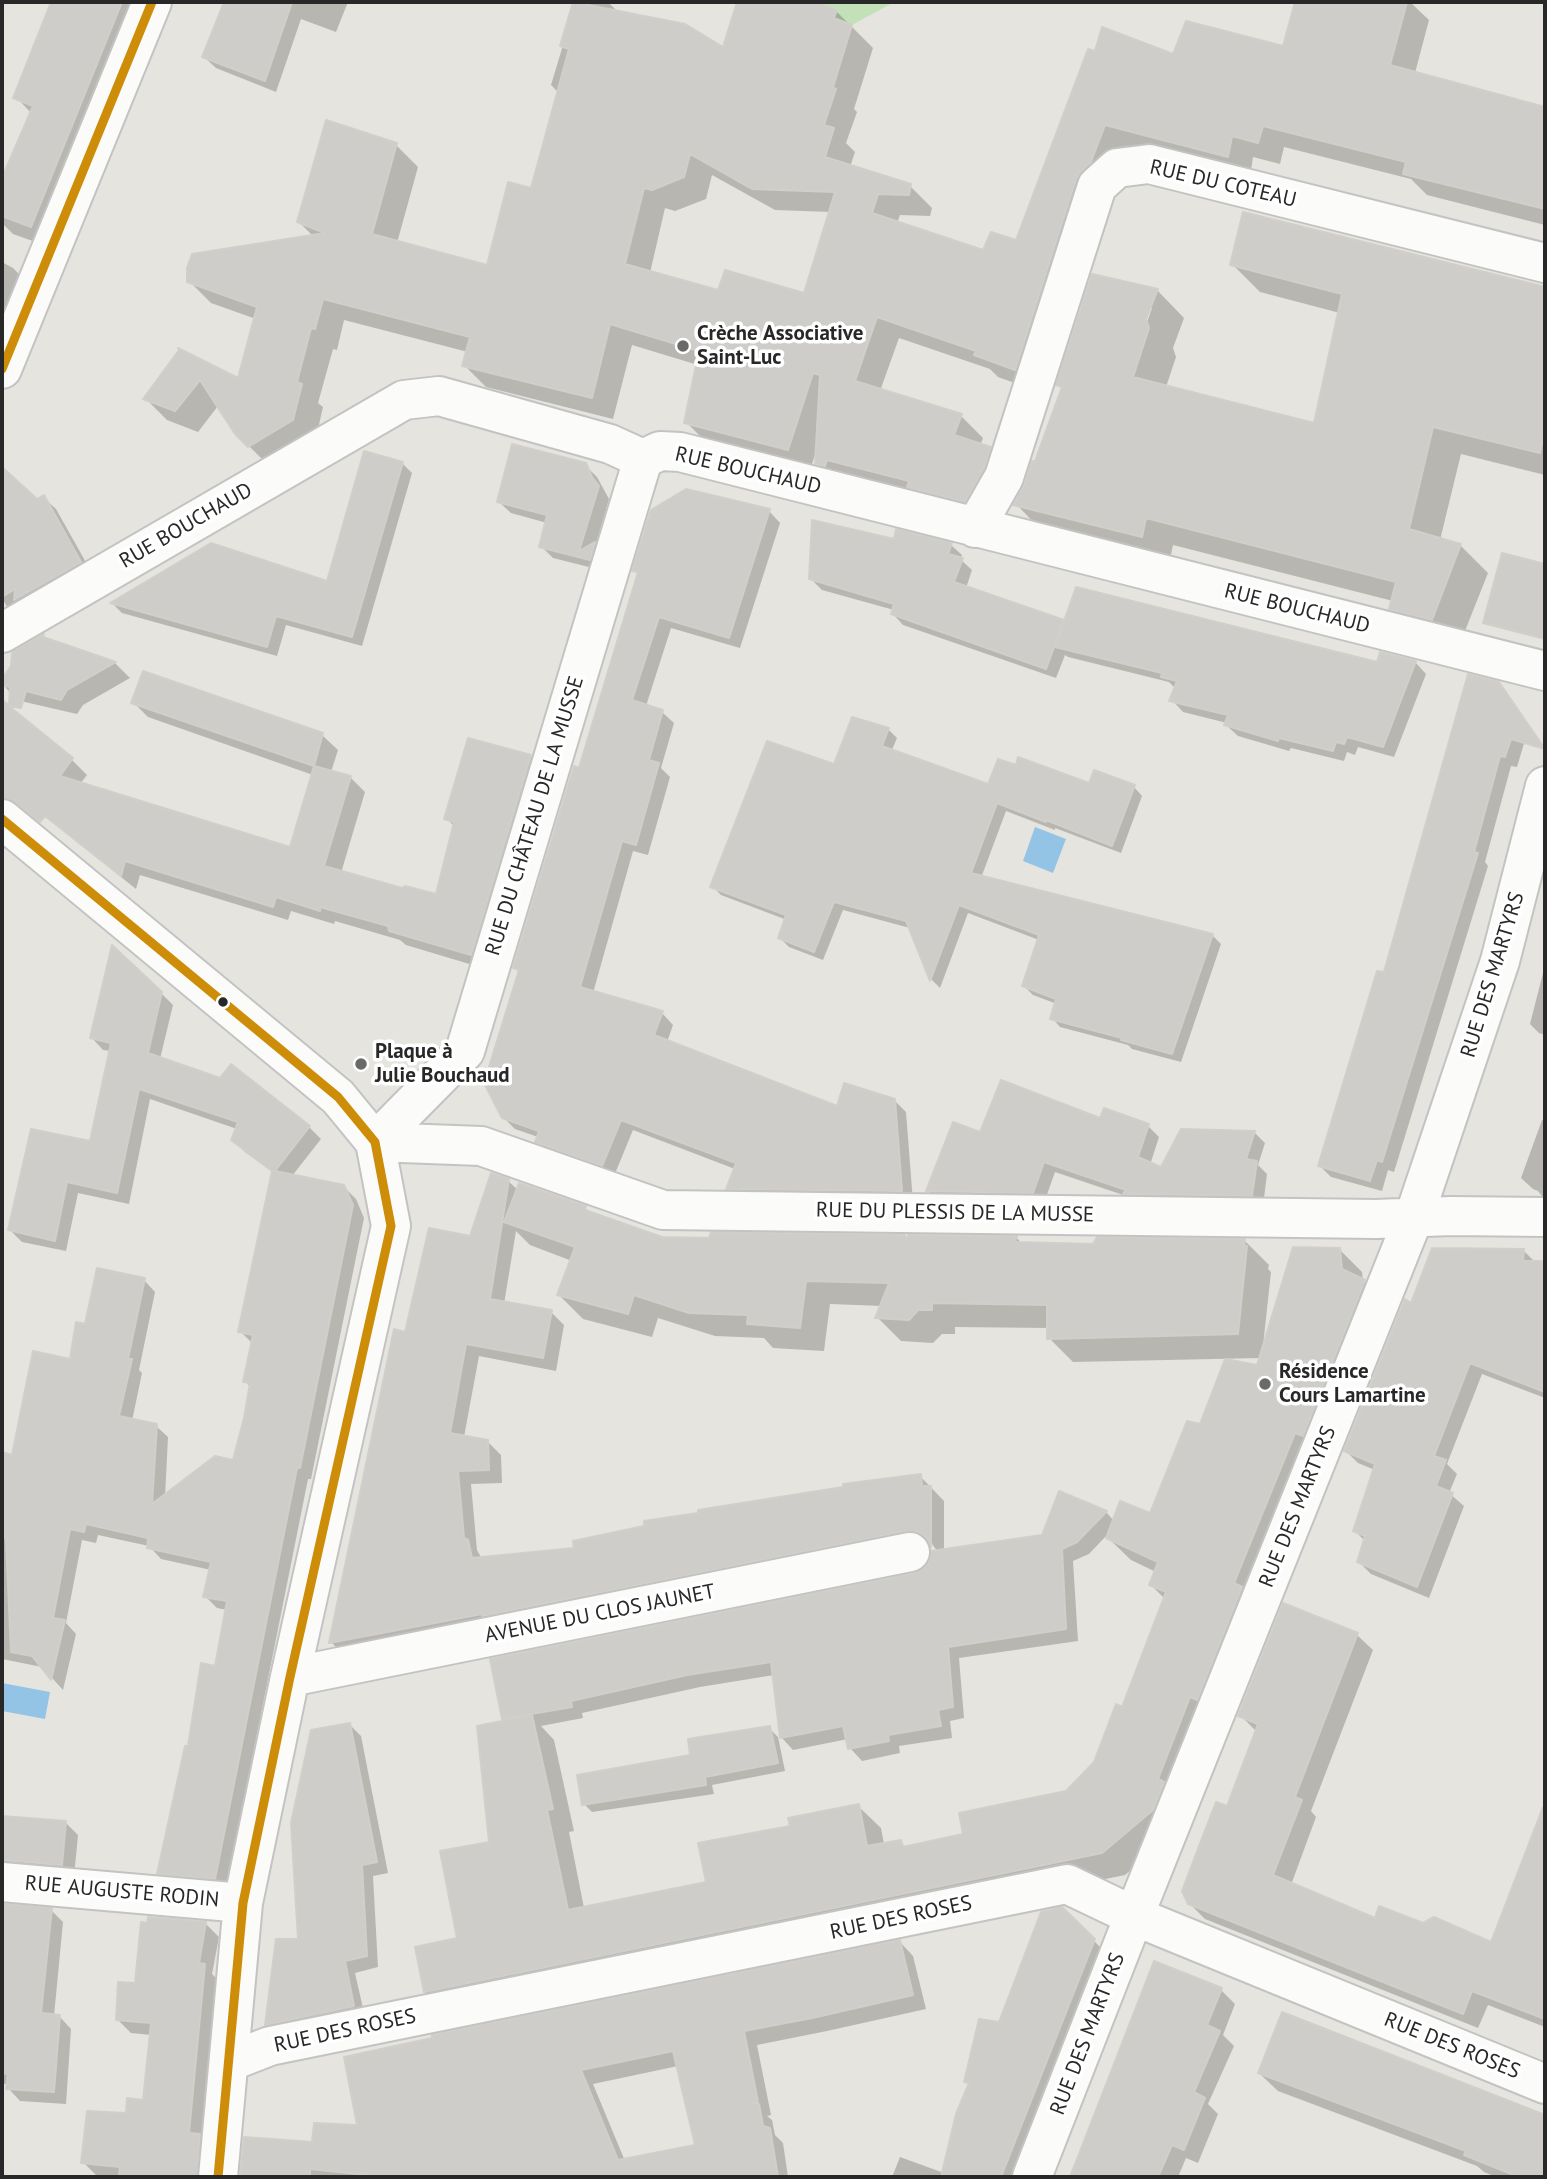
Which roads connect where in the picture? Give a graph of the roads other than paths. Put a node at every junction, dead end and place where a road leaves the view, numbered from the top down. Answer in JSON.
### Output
{"nodes":[{"id":1,"x":152,"y":2,"type":"edge"},
{"id":2,"x":1545,"y":263,"type":"edge"},
{"id":3,"x":2,"y":369,"type":"edge"},
{"id":4,"x":643,"y":459,"type":"junction"},
{"id":5,"x":975,"y":528,"type":"junction"},
{"id":6,"x":2,"y":633,"type":"edge"},
{"id":7,"x":1545,"y":671,"type":"edge"},
{"id":8,"x":1545,"y":786,"type":"edge"},
{"id":9,"x":2,"y":819,"type":"edge"},
{"id":10,"x":375,"y":1142,"type":"junction"},
{"id":11,"x":1414,"y":1217,"type":"junction"},
{"id":12,"x":1545,"y":1217,"type":"edge"},
{"id":13,"x":910,"y":1552,"type":"dead end"},
{"id":14,"x":290,"y":1677,"type":"junction"},
{"id":15,"x":2,"y":1882,"type":"edge"},
{"id":16,"x":243,"y":1903,"type":"junction"},
{"id":17,"x":1134,"y":1916,"type":"junction"},
{"id":18,"x":229,"y":2063,"type":"junction"},
{"id":19,"x":1545,"y":2084,"type":"edge"},
{"id":20,"x":218,"y":2177,"type":"edge"},
{"id":21,"x":1032,"y":2177,"type":"edge"}],
"edges":[{"from":1,"to":3,"type":"street"},
{"from":2,"to":5,"type":"street","name":"RUE DU COTEAU"},
{"from":4,"to":5,"type":"street","name":"RUE BOUCHAUD"},
{"from":4,"to":6,"type":"street","name":"RUE BOUCHAUD"},
{"from":4,"to":10,"type":"street","name":"RUE DU CHÂTEAU DE LA MUSSE"},
{"from":5,"to":7,"type":"street","name":"RUE BOUCHAUD"},
{"from":8,"to":11,"type":"street","name":"RUE DES MARTYRS"},
{"from":9,"to":10,"type":"street"},
{"from":10,"to":11,"type":"street","name":"RUE DU PLESSIS DE LA MUSSE"},
{"from":10,"to":14,"type":"street"},
{"from":11,"to":12,"type":"street","name":"RUE DU PLESSIS DE LA MUSSE"},
{"from":11,"to":17,"type":"street","name":"RUE DES MARTYRS"},
{"from":13,"to":14,"type":"street","name":"AVENUE DU CLOS JAUNET"},
{"from":14,"to":16,"type":"street"},
{"from":15,"to":16,"type":"street","name":"RUE AUGUSTE RODIN"},
{"from":16,"to":18,"type":"street"},
{"from":17,"to":18,"type":"street","name":"RUE DES ROSES"},
{"from":17,"to":19,"type":"street","name":"RUE DES ROSES"},
{"from":17,"to":21,"type":"street","name":"RUE DES MARTYRS"},
{"from":18,"to":20,"type":"street"}]}
